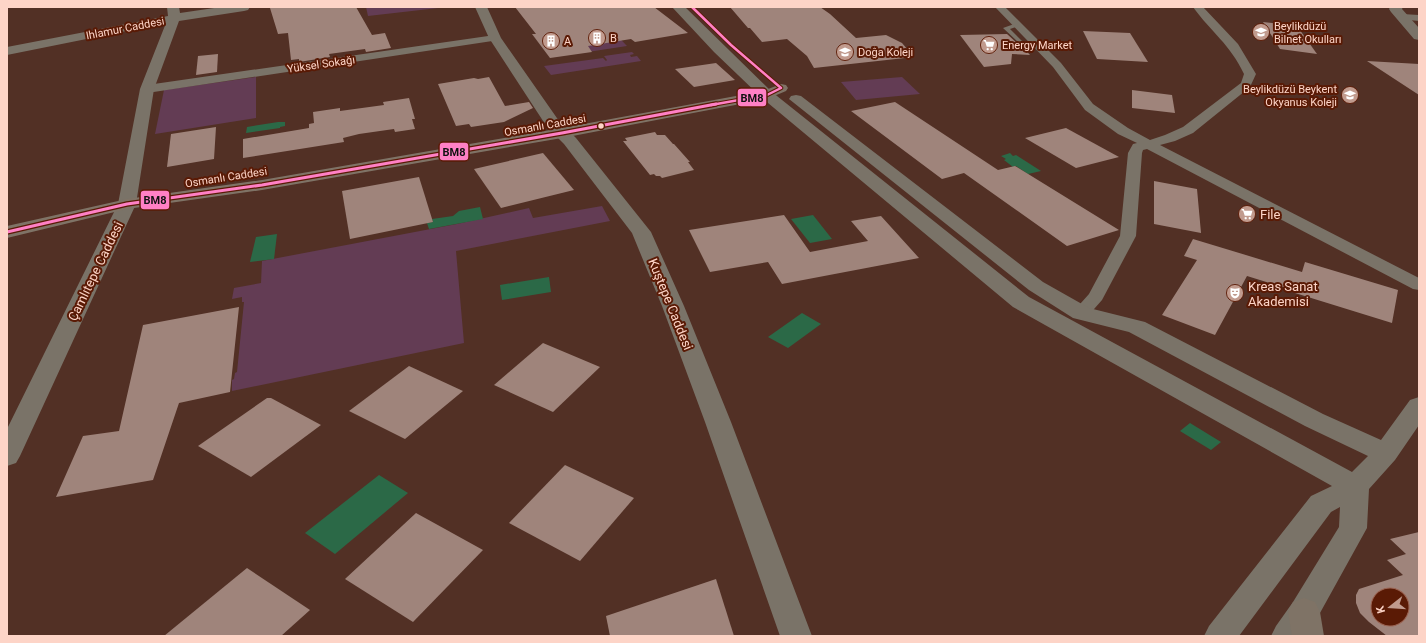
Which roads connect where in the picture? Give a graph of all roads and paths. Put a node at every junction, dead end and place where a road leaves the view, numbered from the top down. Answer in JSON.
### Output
{"nodes":[{"id":1,"x":244,"y":7,"type":"edge"},
{"id":2,"x":481,"y":7,"type":"edge"},
{"id":3,"x":678,"y":7,"type":"edge"},
{"id":4,"x":692,"y":7,"type":"edge"},
{"id":5,"x":1000,"y":7,"type":"edge"},
{"id":6,"x":1198,"y":7,"type":"edge"},
{"id":7,"x":174,"y":12,"type":"edge"},
{"id":8,"x":1399,"y":12,"type":"edge"},
{"id":9,"x":1419,"y":18,"type":"edge"},
{"id":10,"x":1419,"y":36,"type":"edge"},
{"id":11,"x":495,"y":38,"type":"junction"},
{"id":12,"x":7,"y":52,"type":"edge"},
{"id":13,"x":147,"y":89,"type":"junction"},
{"id":14,"x":769,"y":90,"type":"junction"},
{"id":15,"x":558,"y":129,"type":"junction"},
{"id":16,"x":1148,"y":144,"type":"junction"},
{"id":17,"x":128,"y":198,"type":"junction"},
{"id":18,"x":7,"y":221,"type":"edge"},
{"id":19,"x":7,"y":232,"type":"edge"},
{"id":20,"x":1419,"y":285,"type":"edge"},
{"id":21,"x":1074,"y":320,"type":"junction"},
{"id":22,"x":1419,"y":406,"type":"edge"},
{"id":23,"x":1386,"y":453,"type":"junction"},
{"id":24,"x":7,"y":456,"type":"edge"},
{"id":25,"x":1355,"y":486,"type":"junction"},
{"id":26,"x":1306,"y":624,"type":"edge"},
{"id":27,"x":796,"y":636,"type":"edge"},
{"id":28,"x":1220,"y":636,"type":"edge"},
{"id":29,"x":1286,"y":636,"type":"edge"}],
"edges":[{"from":1,"to":7,"type":"street","name":"Ihlamur Caddesi"},
{"from":2,"to":11,"type":"street","name":"Kuştepe Caddesi"},
{"from":3,"to":14,"type":"street"},
{"from":4,"to":14,"type":"street"},
{"from":5,"to":16,"type":"street"},
{"from":6,"to":16,"type":"street"},
{"from":7,"to":12,"type":"street","name":"Ihlamur Caddesi"},
{"from":7,"to":13,"type":"street","name":"Çamlıtepe Caddesi"},
{"from":8,"to":9,"type":"street"},
{"from":8,"to":10,"type":"street"},
{"from":11,"to":13,"type":"street","name":"Yüksel Sokağı"},
{"from":11,"to":15,"type":"street","name":"Kuştepe Caddesi"},
{"from":13,"to":17,"type":"street","name":"Çamlıtepe Caddesi"},
{"from":14,"to":15,"type":"main road","name":"Osmanlı Caddesi"},
{"from":14,"to":21,"type":"street"},
{"from":15,"to":17,"type":"main road","name":"Osmanlı Caddesi"},
{"from":15,"to":27,"type":"street","name":"Kuştepe Caddesi"},
{"from":16,"to":20,"type":"street"},
{"from":16,"to":21,"type":"street"},
{"from":17,"to":18,"type":"main road","name":"Osmanlı Caddesi"},
{"from":17,"to":19,"type":"main road","name":"Osmanlı Caddesi"},
{"from":17,"to":24,"type":"street","name":"Çamlıtepe Caddesi"},
{"from":21,"to":23,"type":"street"},
{"from":21,"to":25,"type":"street"},
{"from":22,"to":23,"type":"street"},
{"from":23,"to":25,"type":"street"},
{"from":25,"to":26,"type":"street"},
{"from":25,"to":28,"type":"street"},
{"from":26,"to":29,"type":"street"}]}
